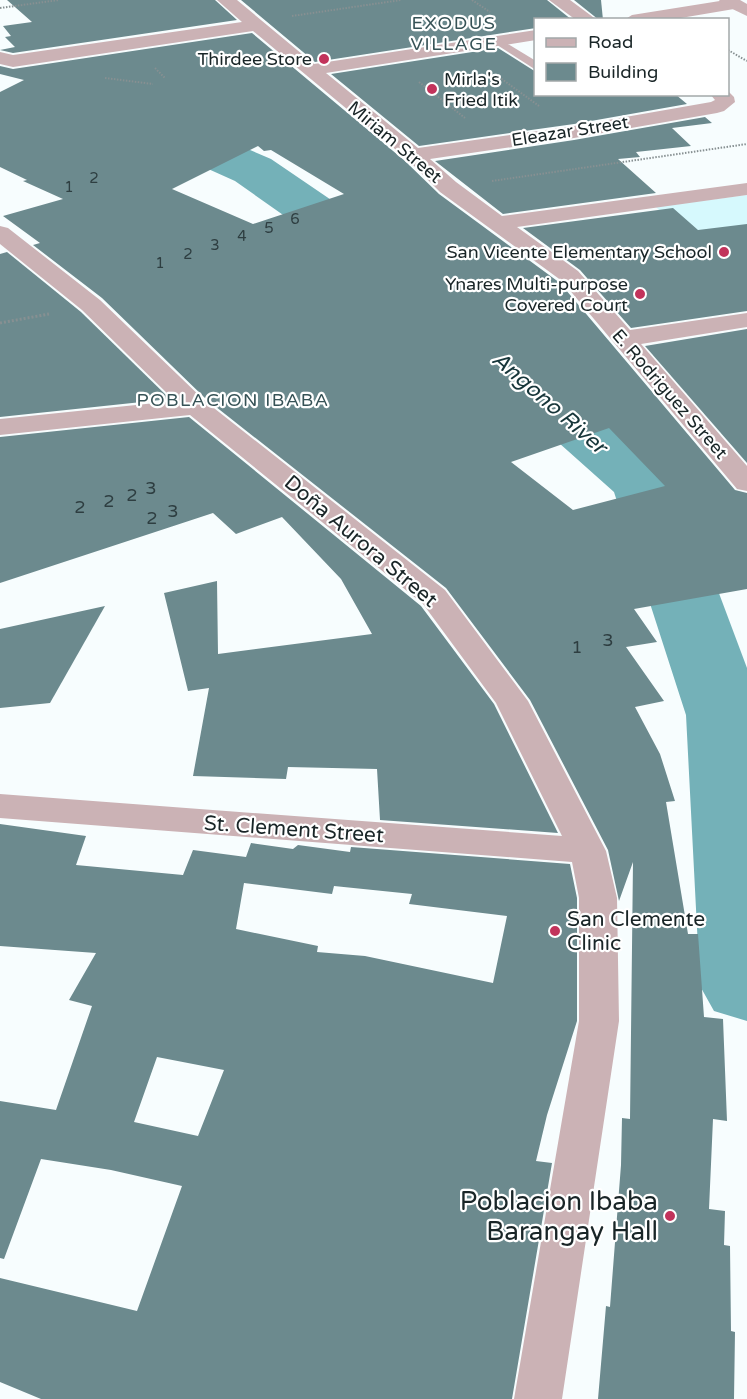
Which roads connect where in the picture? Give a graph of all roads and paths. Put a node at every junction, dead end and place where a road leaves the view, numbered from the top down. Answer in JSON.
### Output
{"nodes":[{"id":1,"x":59,"y":0,"type":"edge"},
{"id":2,"x":226,"y":0,"type":"edge"},
{"id":3,"x":401,"y":0,"type":"edge"},
{"id":4,"x":558,"y":0,"type":"edge"},
{"id":5,"x":736,"y":5,"type":"edge"},
{"id":6,"x":0,"y":8,"type":"edge"},
{"id":7,"x":586,"y":18,"type":"edge"},
{"id":8,"x":646,"y":18,"type":"edge"},
{"id":9,"x":254,"y":24,"type":"junction"},
{"id":10,"x":534,"y":35,"type":"edge"},
{"id":11,"x":498,"y":40,"type":"junction"},
{"id":12,"x":457,"y":47,"type":"junction"},
{"id":13,"x":729,"y":51,"type":"edge"},
{"id":14,"x":0,"y":57,"type":"edge"},
{"id":15,"x":388,"y":58,"type":"junction"},
{"id":16,"x":747,"y":61,"type":"edge"},
{"id":17,"x":534,"y":66,"type":"edge"},
{"id":18,"x":309,"y":70,"type":"junction"},
{"id":19,"x":722,"y":98,"type":"edge"},
{"id":20,"x":574,"y":132,"type":"junction"},
{"id":21,"x":496,"y":143,"type":"junction"},
{"id":22,"x":747,"y":144,"type":"edge"},
{"id":23,"x":414,"y":155,"type":"junction"},
{"id":24,"x":448,"y":187,"type":"junction"},
{"id":25,"x":747,"y":189,"type":"edge"},
{"id":26,"x":498,"y":223,"type":"junction"},
{"id":27,"x":0,"y":233,"type":"edge"},
{"id":28,"x":570,"y":276,"type":"joint"},
{"id":29,"x":91,"y":305,"type":"junction"},
{"id":30,"x":747,"y":320,"type":"edge"},
{"id":31,"x":0,"y":324,"type":"edge"},
{"id":32,"x":622,"y":339,"type":"junction"},
{"id":33,"x":196,"y":407,"type":"junction"},
{"id":34,"x":0,"y":427,"type":"edge"},
{"id":35,"x":747,"y":483,"type":"edge"},
{"id":36,"x":0,"y":806,"type":"edge"},
{"id":37,"x":588,"y":851,"type":"junction"},
{"id":38,"x":538,"y":1399,"type":"edge"}],
"edges":[{"from":1,"to":6,"type":"path"},
{"from":2,"to":9,"type":"street","name":"Miriam Street"},
{"from":3,"to":9,"type":"path"},
{"from":4,"to":7,"type":"street"},
{"from":5,"to":8,"type":"street"},
{"from":9,"to":14,"type":"street"},
{"from":9,"to":18,"type":"street","name":"Miriam Street"},
{"from":10,"to":11,"type":"street"},
{"from":11,"to":12,"type":"street"},
{"from":11,"to":17,"type":"lane"},
{"from":12,"to":15,"type":"street"},
{"from":12,"to":20,"type":"path"},
{"from":13,"to":16,"type":"path"},
{"from":15,"to":18,"type":"street"},
{"from":15,"to":21,"type":"path"},
{"from":18,"to":23,"type":"street","name":"Miriam Street"},
{"from":19,"to":20,"type":"street","name":"Eleazar Street"},
{"from":20,"to":21,"type":"street","name":"Eleazar Street"},
{"from":21,"to":23,"type":"street","name":"Eleazar Street"},
{"from":22,"to":24,"type":"path"},
{"from":23,"to":24,"type":"street","name":"Miriam Street"},
{"from":24,"to":26,"type":"street","name":"Miriam Street"},
{"from":25,"to":26,"type":"street"},
{"from":26,"to":28,"type":"street","name":"Miriam Street"},
{"from":27,"to":29,"type":"street","name":"Doña Aurora Street"},
{"from":28,"to":32,"type":"street","name":"E. Rodriguez Street"},
{"from":29,"to":31,"type":"path"},
{"from":29,"to":33,"type":"street","name":"Doña Aurora Street"},
{"from":30,"to":32,"type":"street"},
{"from":32,"to":35,"type":"street","name":"E. Rodriguez Street"},
{"from":33,"to":34,"type":"street"},
{"from":33,"to":37,"type":"street","name":"Doña Aurora Street"},
{"from":36,"to":37,"type":"street","name":"St. Clement Street"},
{"from":37,"to":38,"type":"street","name":"Doña Aurora Street"}]}
